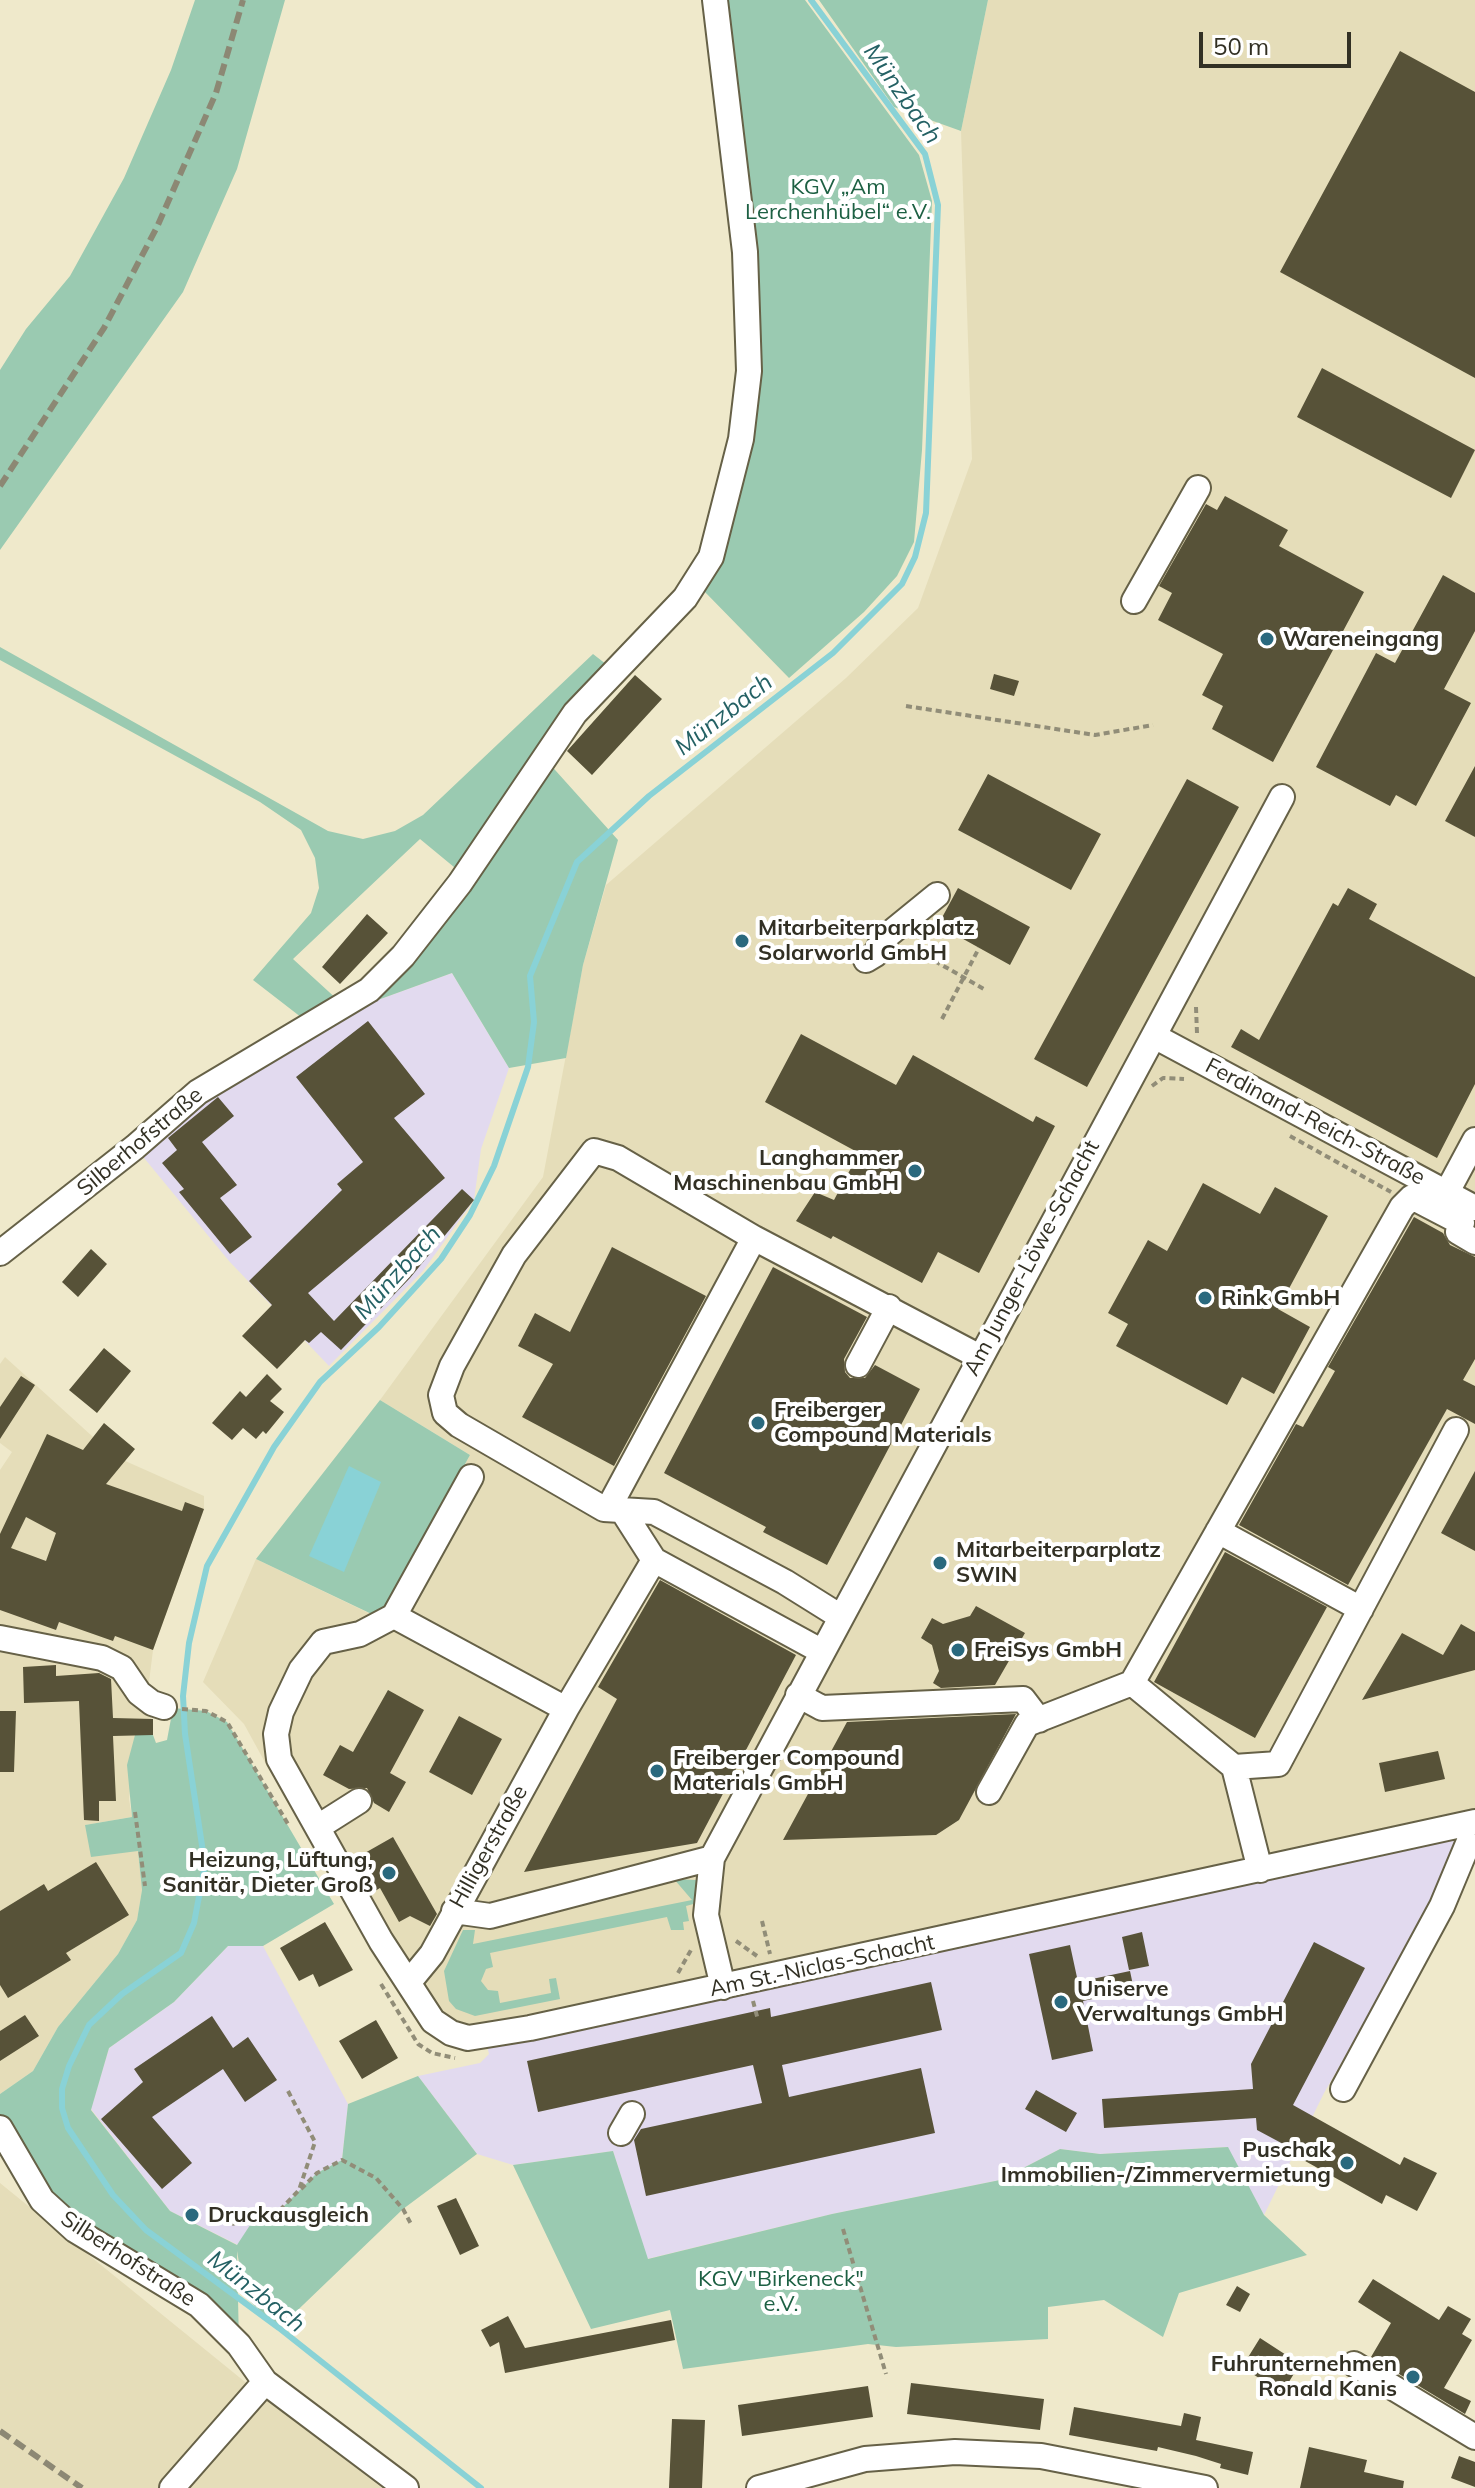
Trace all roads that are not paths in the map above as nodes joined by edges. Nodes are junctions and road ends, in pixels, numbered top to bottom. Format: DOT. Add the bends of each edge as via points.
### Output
graph roads {
  1 [pos="715,0"];
  2 [pos="1198,488"];
  3 [pos="1134,601"];
  4 [pos="1282,797"];
  5 [pos="937,895"];
  6 [pos="866,960"];
  7 [pos="1154,1036"];
  8 [pos="1475,1140"];
  9 [pos="1447,1192"];
  10 [pos="1475,1208"];
  11 [pos="754,1238"];
  12 [pos="1475,1242"];
  13 [pos="0,1253"];
  14 [pos="889,1307"];
  15 [pos="980,1357"];
  16 [pos="858,1365"];
  17 [pos="1456,1430"];
  18 [pos="471,1477"];
  19 [pos="615,1510"];
  20 [pos="1218,1531"];
  21 [pos="654,1560"];
  22 [pos="1361,1609"];
  23 [pos="394,1616"];
  24 [pos="841,1617"];
  25 [pos="0,1638"];
  26 [pos="821,1651"];
  27 [pos="1132,1683"];
  28 [pos="798,1695"];
  29 [pos="164,1707"];
  30 [pos="566,1709"];
  31 [pos="1039,1720"];
  32 [pos="1234,1767"];
  33 [pos="989,1792"];
  34 [pos="359,1801"];
  35 [pos="1475,1825"];
  36 [pos="318,1827"];
  37 [pos="712,1858"];
  38 [pos="1260,1870"];
  39 [pos="454,1911"];
  40 [pos="409,1982"];
  41 [pos="723,1987"];
  42 [pos="1343,2089"];
  43 [pos="0,2128"];
  44 [pos="1354,2364"];
  45 [pos="265,2382"];
  46 [pos="1475,2437"];
  47 [pos="172,2488"];
  48 [pos="406,2488"];
  49 [pos="759,2488"];
  50 [pos="1205,2488"];
  1 -- 13 [label="street, Silberhofstraße" via="745,252 749,371 741,439 711,557 685,598 575,713 460,883 369,990 198,1092"];
  2 -- 3 [label="street"];
  4 -- 7 [label="street, Am Junger-Löwe-Schacht"];
  5 -- 6 [label="street" via="883,939"];
  7 -- 9 [label="street, Ferdinand-Reich-Straße"];
  7 -- 15 [label="street, Am Junger-Löwe-Schacht"];
  8 -- 9 [label="street"];
  9 -- 10 [label="street, Ferdinand-Reich-Straße"];
  11 -- 14 [label="street"];
  11 -- 19 [label="street"];
  11 -- 19 [label="street" via="618,1158 594,1151 514,1255 452,1366 441,1395 445,1413 578,1496"];
  12 -- 20 [label="street" via="1458,1232 1462,1223 1412,1197 1402,1207 1242,1476"];
  14 -- 15 [label="street"];
  14 -- 16 [label="street"];
  15 -- 24 [label="street, Am Junger-Löwe-Schacht"];
  17 -- 22 [label="street"];
  18 -- 23 [label="street"];
  19 -- 21 [label="street"];
  19 -- 24 [label="street" via="654,1512"];
  20 -- 22 [label="street"];
  20 -- 27 [label="street"];
  21 -- 26 [label="street"];
  21 -- 30 [label="street, Hilligerstraße"];
  22 -- 32 [label="street" via="1278,1764"];
  23 -- 30 [label="street"];
  23 -- 36 [label="street, Am St.-Niclas-Schacht" via="360,1634 323,1642 301,1670 281,1712 276,1734 279,1759"];
  24 -- 26 [label="street, Am Junger-Löwe-Schacht"];
  25 -- 29 [label="street" via="102,1658 122,1668 139,1693"];
  26 -- 28 [label="street, Am Junger-Löwe-Schacht"];
  27 -- 31 [label="street"];
  27 -- 32 [label="street"];
  28 -- 31 [label="street" via="822,1708 1023,1699"];
  28 -- 37 [label="street, Am Junger-Löwe-Schacht"];
  30 -- 39 [label="street, Hilligerstraße"];
  31 -- 33 [label="street" via="1027,1724"];
  32 -- 38 [label="street"];
  34 -- 36 [label="street"];
  35 -- 38 [label="street, Am St.-Niclas-Schacht"];
  35 -- 42 [label="street, Am St.-Niclas-Schacht" via="1442,1906"];
  36 -- 40 [label="street, Am St.-Niclas-Schacht"];
  37 -- 39 [label="street" via="490,1916"];
  37 -- 41 [label="street, Am Junger-Löwe-Schacht" via="709,1925"];
  38 -- 41 [label="street, Am St.-Niclas-Schacht"];
  39 -- 40 [label="street, Hilligerstraße" via="432,1954"];
  40 -- 41 [label="street, Am St.-Niclas-Schacht" via="433,2021 468,2038"];
  43 -- 45 [label="street, Silberhofstraße" via="42,2200 75,2230 199,2305 239,2345"];
  44 -- 46 [label="street"];
  45 -- 47 [label="street"];
  45 -- 48 [label="street, Silberhofstraße"];
  49 -- 50 [label="street" via="865,2459 955,2452 1041,2456"];
}
